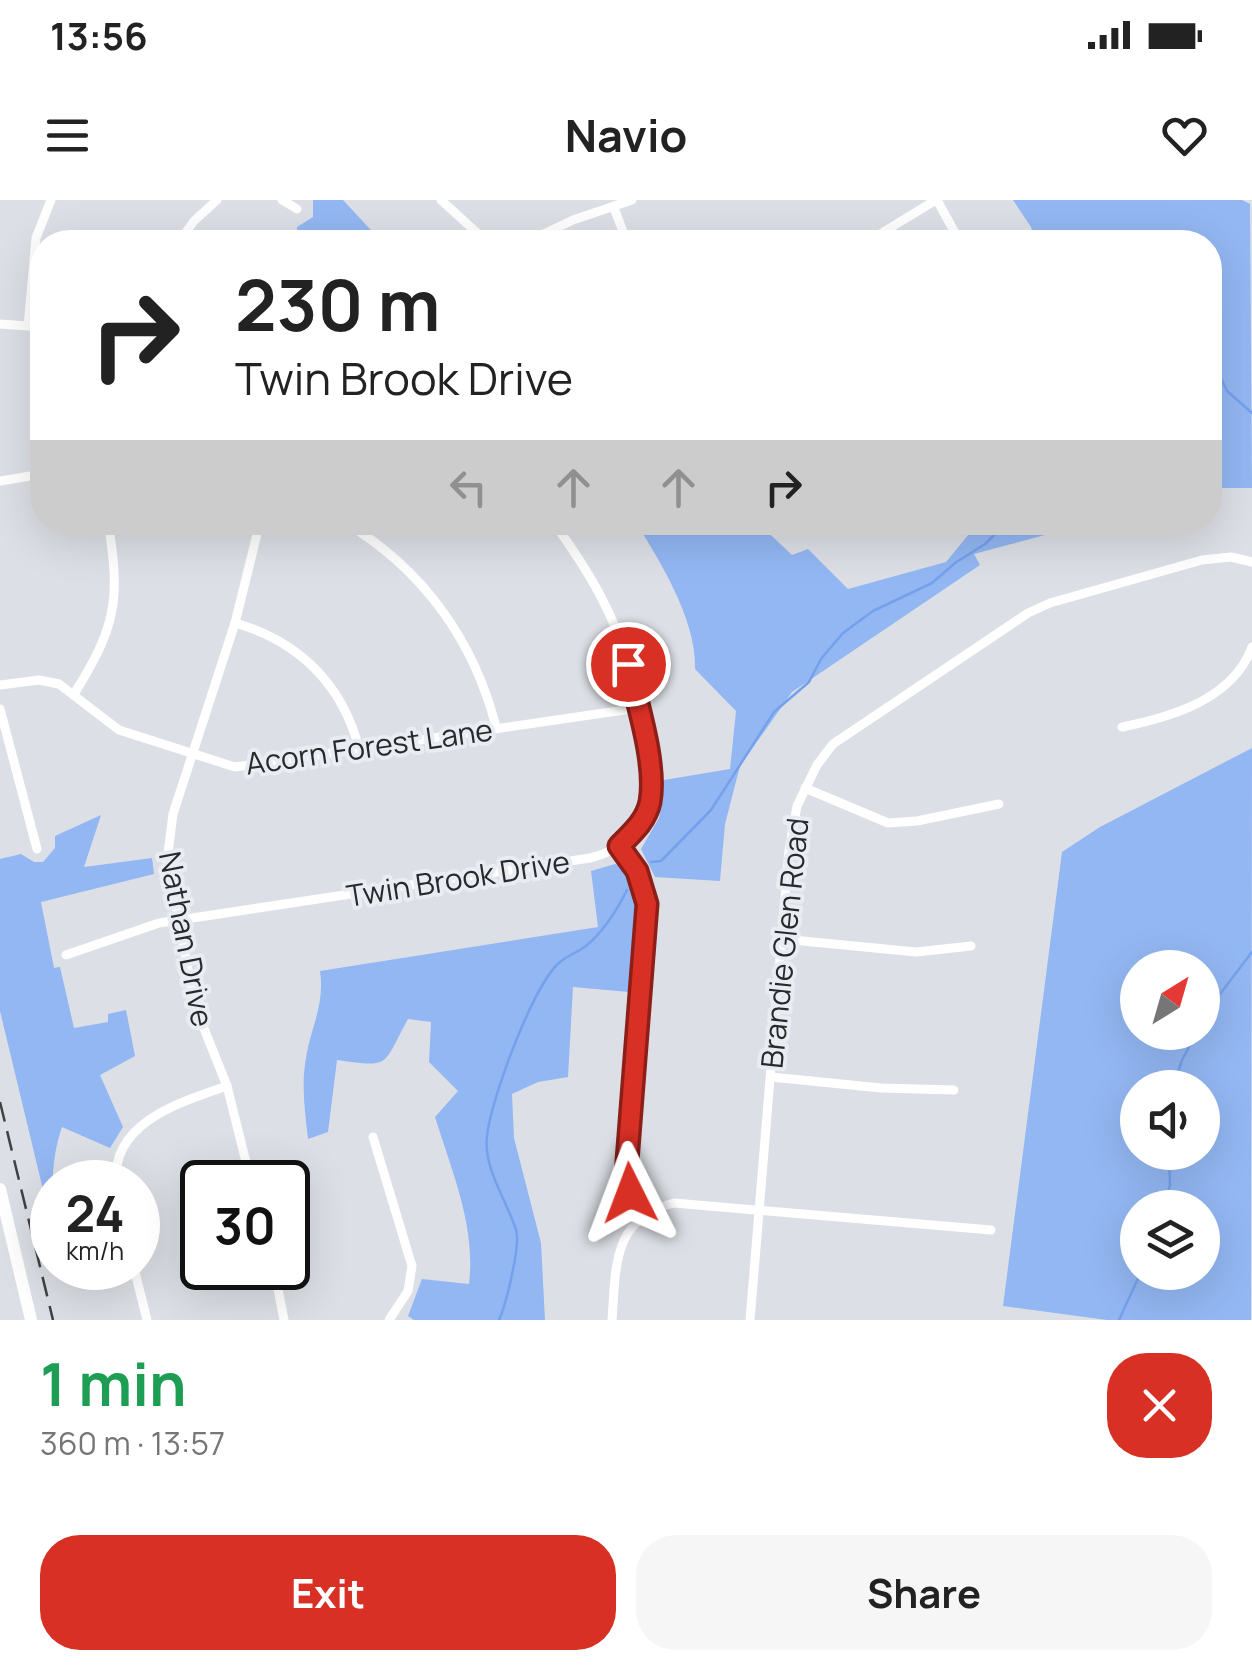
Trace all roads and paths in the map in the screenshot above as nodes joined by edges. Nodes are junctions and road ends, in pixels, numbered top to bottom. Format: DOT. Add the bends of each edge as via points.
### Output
graph roads {
  1 [pos="50,200"];
  2 [pos="217,200"];
  3 [pos="282,200"];
  4 [pos="442,200"];
  5 [pos="632,200"];
  6 [pos="937,200"];
  7 [pos="614,208"];
  8 [pos="298,209"];
  9 [pos="39,230"];
  10 [pos="188,230"];
  11 [pos="474,230"];
  12 [pos="552,230"];
  13 [pos="622,230"];
  14 [pos="887,230"];
  15 [pos="953,230"];
  16 [pos="30,304"];
  17 [pos="0,324"];
  18 [pos="28,326"];
  19 [pos="30,476"];
  20 [pos="0,481"];
  21 [pos="110,535"];
  22 [pos="257,535"];
  23 [pos="363,535"];
  24 [pos="563,535"];
  25 [pos="1252,562"];
  26 [pos="235,623"];
  27 [pos="1252,647"];
  28 [pos="0,685"];
  29 [pos="74,694"];
  30 [pos="638,708"];
  31 [pos="0,709"];
  32 [pos="496,727"];
  33 [pos="1122,727"];
  34 [pos="359,749"];
  35 [pos="192,754"];
  36 [pos="805,788"];
  37 [pos="999,804"];
  38 [pos="619,846"];
  39 [pos="38,849"];
  40 [pos="178,920"];
  41 [pos="782,938"];
  42 [pos="971,946"];
  43 [pos="66,955"];
  44 [pos="771,1077"];
  45 [pos="227,1086"];
  46 [pos="954,1090"];
  47 [pos="374,1138"];
  48 [pos="120,1160"];
  49 [pos="246,1160"];
  50 [pos="0,1188"];
  51 [pos="760,1210"];
  52 [pos="642,1215"];
  53 [pos="990,1230"];
  54 [pos="139,1290"];
  55 [pos="278,1290"];
  56 [pos="31,1320"];
  57 [pos="146,1320"];
  58 [pos="284,1320"];
  59 [pos="389,1320"];
  60 [pos="612,1320"];
  61 [pos="750,1320"];
  1 -- 9 [label="street"];
  2 -- 10 [label="street"];
  3 -- 8 [label="street"];
  4 -- 11 [label="street"];
  5 -- 7 [label="street"];
  6 -- 14 [label="street"];
  6 -- 15 [label="street"];
  7 -- 12 [label="street"];
  7 -- 13 [label="street"];
  16 -- 18 [label="street"];
  17 -- 18 [label="street"];
  19 -- 20 [label="street"];
  21 -- 29 [label="street" via="115,606 100,652"];
  22 -- 26 [label="street, Nathan Drive"];
  23 -- 32 [label="street" via="394,557 443,610 472,657"];
  24 -- 30 [label="street" via="612,619"];
  25 -- 36 [label="street, Brandie Glen Road" via="1202,560 1039,608 846,732 824,753"];
  26 -- 34 [label="street" via="304,657 348,712"];
  26 -- 35 [label="street, Nathan Drive"];
  27 -- 33 [label="street" via="1225,687 1165,716"];
  28 -- 29 [label="street, Acorn Forest Lane" via="39,680"];
  29 -- 35 [label="street, Acorn Forest Lane" via="119,730"];
  30 -- 32 [label="street, Acorn Forest Lane"];
  30 -- 38 [label="street" via="650,802 641,824"];
  31 -- 39 [label="street"];
  32 -- 34 [label="street, Acorn Forest Lane"];
  34 -- 35 [label="street, Acorn Forest Lane" via="235,767"];
  35 -- 40 [label="street, Nathan Drive" via="168,840"];
  36 -- 37 [label="street" via="888,823"];
  36 -- 41 [label="street, Brandie Glen Road" via="794,818"];
  38 -- 40 [label="street, Twin Brook Drive" via="590,858"];
  38 -- 52 [label="street" via="637,871 647,904 626,1174"];
  40 -- 43 [label="street, Twin Brook Drive"];
  40 -- 45 [label="street, Nathan Drive" via="195,1006"];
  41 -- 42 [label="street" via="916,952"];
  41 -- 44 [label="street, Brandie Glen Road"];
  44 -- 46 [label="street"];
  44 -- 51 [label="street, Brandie Glen Road"];
  45 -- 48 [label="street" via="146,1120"];
  45 -- 49 [label="street, Nathan Drive"];
  47 -- 59 [label="street" via="412,1266 408,1291"];
  50 -- 56 [label="main road"];
  51 -- 52 [label="street" via="674,1203"];
  51 -- 53 [label="street"];
  51 -- 61 [label="street, Brandie Glen Road"];
  52 -- 60 [label="street" via="622,1244"];
  54 -- 57 [label="street"];
  55 -- 58 [label="street"];
}
